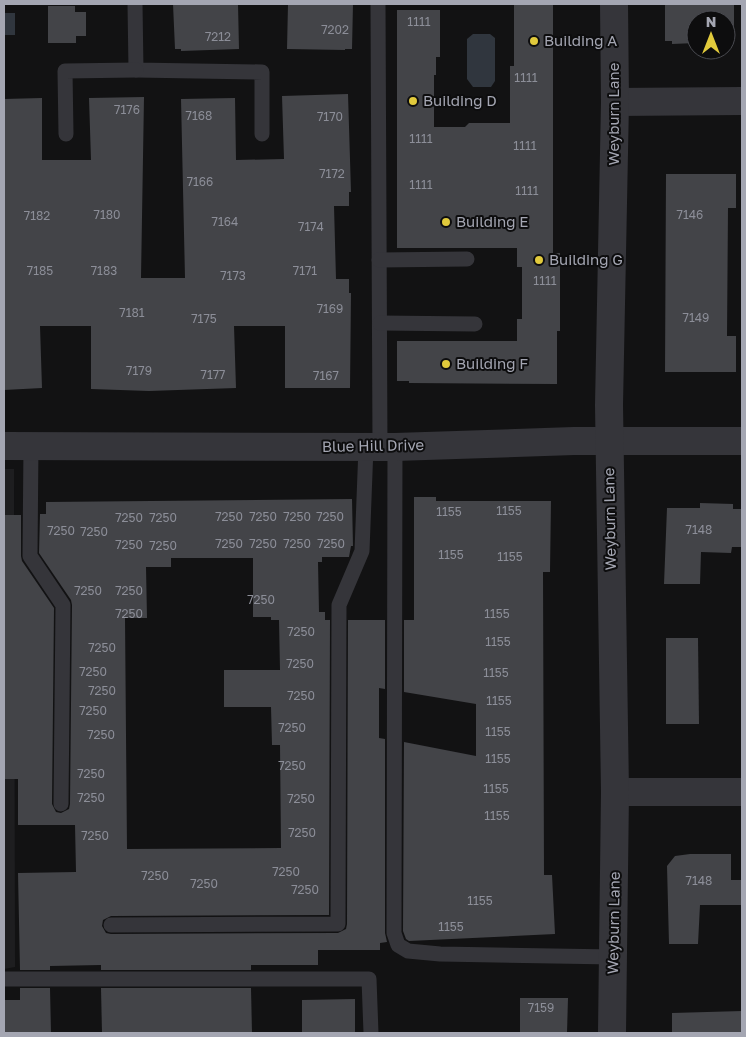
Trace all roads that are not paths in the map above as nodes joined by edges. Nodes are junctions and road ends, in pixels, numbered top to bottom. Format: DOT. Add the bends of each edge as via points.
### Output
graph roads {
  1 [pos="136,4"];
  2 [pos="378,4"];
  3 [pos="614,4"];
  4 [pos="136,70"];
  5 [pos="742,101"];
  6 [pos="615,102"];
  7 [pos="66,134"];
  8 [pos="262,134"];
  9 [pos="467,259"];
  10 [pos="379,260"];
  11 [pos="380,323"];
  12 [pos="475,324"];
  13 [pos="742,440"];
  14 [pos="609,441"];
  15 [pos="31,445"];
  16 [pos="4,446"];
  17 [pos="380,447"];
  18 [pos="615,792"];
  19 [pos="742,792"];
  20 [pos="61,804"];
  21 [pos="111,925"];
  22 [pos="614,957"];
  23 [pos="4,980"];
  24 [pos="371,1033"];
  25 [pos="612,1033"];
  1 -- 4 [label="lane"];
  2 -- 10 [label="lane"];
  3 -- 6 [label="street, Weyburn Lane"];
  4 -- 7 [label="lane" via="65,71"];
  4 -- 8 [label="lane" via="262,72"];
  5 -- 6 [label="street"];
  6 -- 14 [label="street, Weyburn Lane"];
  9 -- 10 [label="lane"];
  10 -- 11 [label="lane"];
  11 -- 12 [label="lane"];
  11 -- 17 [label="lane"];
  13 -- 14 [label="street, Blue Hill Drive"];
  14 -- 17 [label="street, Blue Hill Drive"];
  14 -- 18 [label="street, Weyburn Lane"];
  15 -- 16 [label="street, Blue Hill Drive"];
  15 -- 17 [label="street, Blue Hill Drive"];
  15 -- 20 [label="lane" via="30,556 63,605"];
  17 -- 21 [label="lane" via="362,551 339,605 338,924"];
  17 -- 22 [label="lane" via="394,932 398,945 408,951 440,954"];
  18 -- 19 [label="street"];
  18 -- 22 [label="street, Weyburn Lane"];
  22 -- 25 [label="street, Weyburn Lane"];
  23 -- 24 [label="lane" via="369,979"];
}
